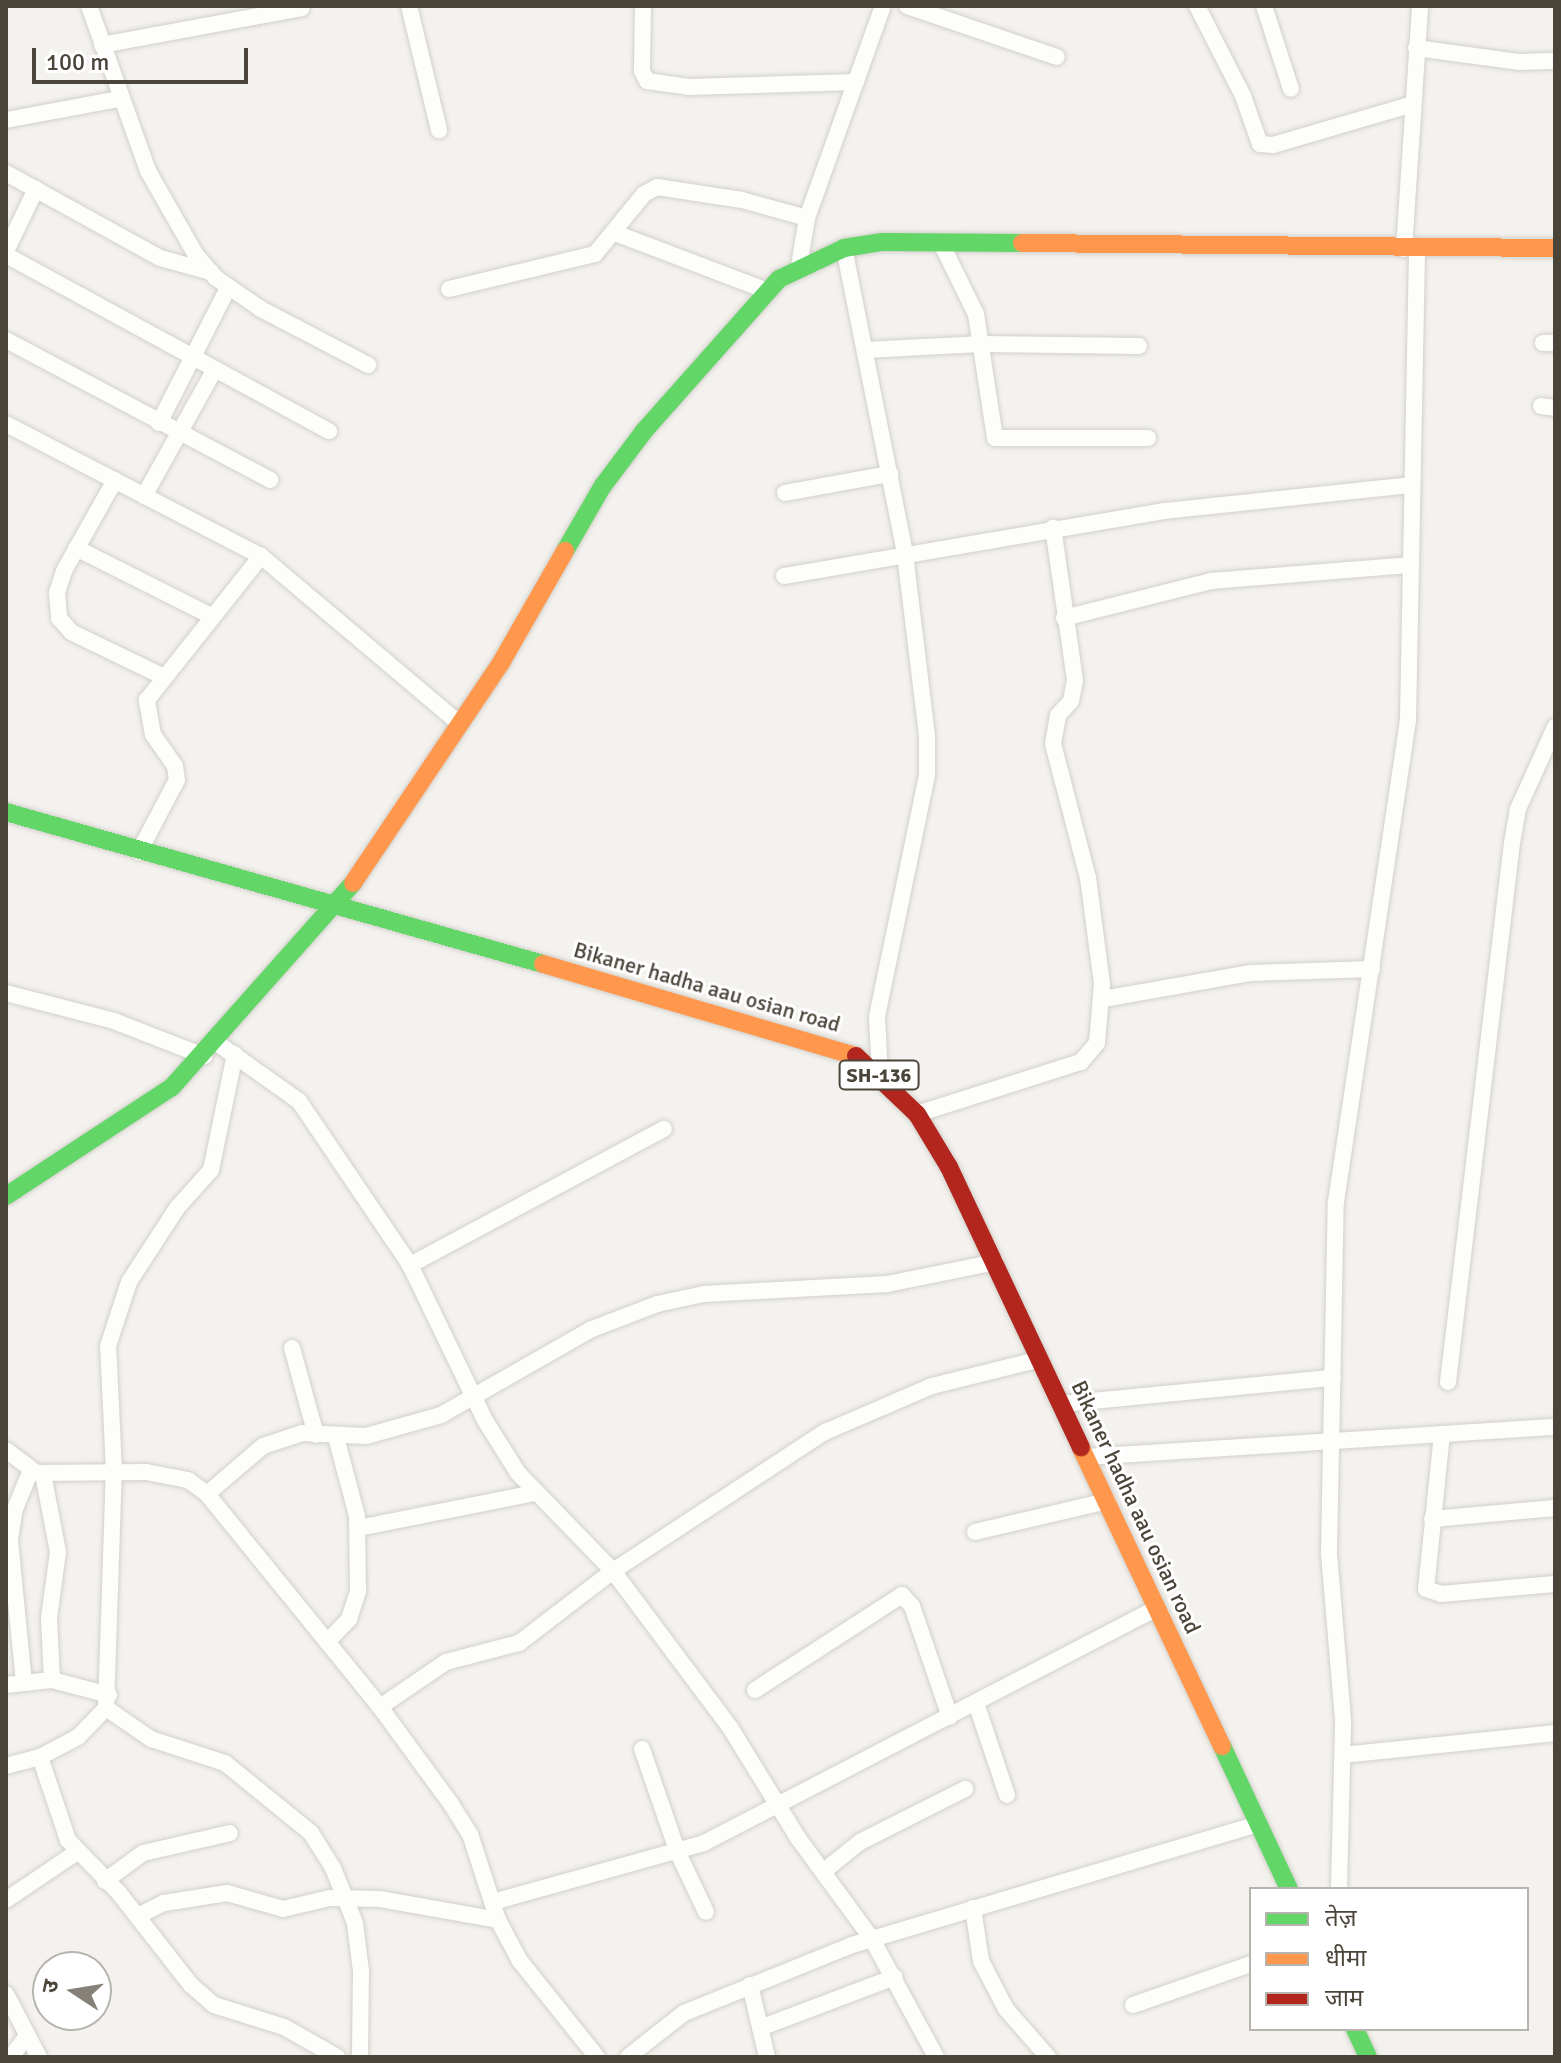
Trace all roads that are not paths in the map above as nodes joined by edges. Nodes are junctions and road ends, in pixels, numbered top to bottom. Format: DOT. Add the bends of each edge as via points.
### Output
graph roads {
  1 [pos="89,6"];
  2 [pos="409,6"];
  3 [pos="643,6"];
  4 [pos="907,6"];
  5 [pos="1197,6"];
  6 [pos="1264,6"];
  7 [pos="1420,6"];
  8 [pos="876,7"];
  9 [pos="302,8"];
  10 [pos="102,45"];
  11 [pos="1416,48"];
  12 [pos="1057,57"];
  13 [pos="1555,61"];
  14 [pos="856,82"];
  15 [pos="1291,89"];
  16 [pos="118,99"];
  17 [pos="1410,105"];
  18 [pos="6,120"];
  19 [pos="439,130"];
  20 [pos="6,173"];
  21 [pos="36,189"];
  22 [pos="807,218"];
  23 [pos="615,233"];
  24 [pos="941,243"];
  25 [pos="844,248"];
  26 [pos="1555,248"];
  27 [pos="1410,249"];
  28 [pos="6,253"];
  29 [pos="799,266"];
  30 [pos="211,272"];
  31 [pos="228,288"];
  32 [pos="449,289"];
  33 [pos="768,291"];
  34 [pos="6,340"];
  35 [pos="982,344"];
  36 [pos="1139,346"];
  37 [pos="865,350"];
  38 [pos="192,356"];
  39 [pos="368,365"];
  40 [pos="215,369"];
  41 [pos="159,423"];
  42 [pos="6,424"];
  43 [pos="329,431"];
  44 [pos="180,435"];
  45 [pos="1148,438"];
  46 [pos="890,474"];
  47 [pos="115,480"];
  48 [pos="270,480"];
  49 [pos="1412,485"];
  50 [pos="785,493"];
  51 [pos="144,496"];
  52 [pos="1053,528"];
  53 [pos="76,548"];
  54 [pos="905,554"];
  55 [pos="261,556"];
  56 [pos="1411,565"];
  57 [pos="784,576"];
  58 [pos="211,616"];
  59 [pos="1064,618"];
  60 [pos="162,676"];
  61 [pos="460,724"];
  62 [pos="1555,727"];
  63 [pos="6,812"];
  64 [pos="139,852"];
  65 [pos="337,907"];
  66 [pos="1372,969"];
  67 [pos="6,993"];
  68 [pos="1103,999"];
  69 [pos="211,1050"];
  70 [pos="235,1054"];
  71 [pos="880,1076"];
  72 [pos="917,1114"];
  73 [pos="664,1129"];
  74 [pos="6,1196"];
  75 [pos="996,1262"];
  76 [pos="410,1265"];
  77 [pos="292,1348"];
  78 [pos="1040,1359"];
  79 [pos="1333,1378"];
  80 [pos="1448,1382"];
  81 [pos="475,1394"];
  82 [pos="1061,1404"];
  83 [pos="1555,1427"];
  84 [pos="1442,1434"];
  85 [pos="316,1435"];
  86 [pos="336,1437"];
  87 [pos="1331,1438"];
  88 [pos="6,1450"];
  89 [pos="1086,1457"];
  90 [pos="114,1471"];
  91 [pos="37,1472"];
  92 [pos="534,1493"];
  93 [pos="207,1494"];
  94 [pos="1107,1501"];
  95 [pos="1555,1508"];
  96 [pos="1432,1519"];
  97 [pos="9,1528"];
  98 [pos="358,1528"];
  99 [pos="975,1532"];
  100 [pos="613,1571"];
  101 [pos="1555,1584"];
  102 [pos="1157,1608"];
  103 [pos="327,1642"];
  104 [pos="52,1680"];
  105 [pos="24,1683"];
  106 [pos="6,1685"];
  107 [pos="755,1690"];
  108 [pos="108,1702"];
  109 [pos="976,1703"];
  110 [pos="380,1707"];
  111 [pos="950,1717"];
  112 [pos="1555,1733"];
  113 [pos="642,1749"];
  114 [pos="1343,1755"];
  115 [pos="40,1757"];
  116 [pos="6,1766"];
  117 [pos="965,1789"];
  118 [pos="1007,1795"];
  119 [pos="776,1804"];
  120 [pos="1259,1824"];
  121 [pos="230,1833"];
  122 [pos="77,1852"];
  123 [pos="678,1853"];
  124 [pos="824,1871"];
  125 [pos="105,1881"];
  126 [pos="1288,1887"];
  127 [pos="1339,1887"];
  128 [pos="344,1897"];
  129 [pos="6,1900"];
  130 [pos="493,1902"];
  131 [pos="973,1908"];
  132 [pos="706,1912"];
  133 [pos="138,1916"];
  134 [pos="498,1920"];
  135 [pos="872,1939"];
  136 [pos="1249,1965"];
  137 [pos="895,1977"];
  138 [pos="750,1985"];
  139 [pos="6,1994"];
  140 [pos="1133,2005"];
  141 [pos="760,2028"];
  142 [pos="1356,2031"];
  143 [pos="26,2037"];
  144 [pos="11,2057"];
  145 [pos="39,2057"];
  146 [pos="337,2057"];
  147 [pos="360,2057"];
  148 [pos="597,2057"];
  149 [pos="628,2057"];
  150 [pos="767,2057"];
  151 [pos="936,2057"];
  152 [pos="1048,2057"];
  153 [pos="1368,2057"];
  1 -- 10 [label="street"];
  2 -- 19 [label="street"];
  3 -- 14 [label="street" via="642,71 647,81 689,87"];
  4 -- 12 [label="street"];
  5 -- 17 [label="street" via="1243,96 1260,144 1273,145"];
  6 -- 15 [label="street"];
  7 -- 11 [label="street"];
  8 -- 14 [label="street"];
  9 -- 10 [label="street"];
  10 -- 16 [label="street"];
  11 -- 13 [label="street" via="1520,62"];
  11 -- 17 [label="street"];
  14 -- 22 [label="street"];
  16 -- 18 [label="street"];
  16 -- 30 [label="street" via="154,182"];
  17 -- 27 [label="street"];
  20 -- 21 [label="street"];
  21 -- 28 [label="street"];
  21 -- 30 [label="street" via="160,258"];
  22 -- 23 [label="street" via="742,200 657,187 644,194"];
  22 -- 29 [label="street"];
  23 -- 32 [label="street" via="595,254 580,260"];
  23 -- 33 [label="street"];
  24 -- 25 [label="street"];
  24 -- 27 [label="street"];
  24 -- 35 [label="street" via="973,305"];
  25 -- 29 [label="street"];
  25 -- 37 [label="street"];
  26 -- 27 [label="street"];
  27 -- 49 [label="street"];
  28 -- 38 [label="street"];
  29 -- 33 [label="street"];
  30 -- 31 [label="street"];
  31 -- 38 [label="street"];
  31 -- 39 [label="street"];
  33 -- 61 [label="street" via="644,431 602,487"];
  34 -- 41 [label="street"];
  35 -- 36 [label="street"];
  35 -- 37 [label="street"];
  35 -- 45 [label="street" via="995,438"];
  37 -- 46 [label="street"];
  38 -- 40 [label="street"];
  38 -- 41 [label="street"];
  40 -- 43 [label="street"];
  40 -- 44 [label="street"];
  41 -- 44 [label="street"];
  42 -- 47 [label="street"];
  44 -- 48 [label="street"];
  44 -- 51 [label="street"];
  46 -- 50 [label="street"];
  46 -- 54 [label="street"];
  47 -- 51 [label="street"];
  47 -- 53 [label="street"];
  49 -- 52 [label="street" via="1183,508"];
  49 -- 56 [label="street"];
  51 -- 55 [label="street"];
  52 -- 54 [label="street"];
  52 -- 59 [label="street"];
  53 -- 58 [label="street"];
  53 -- 60 [label="street" via="57,593 64,628"];
  54 -- 57 [label="street"];
  54 -- 71 [label="street" via="922,675 927,775 877,1017"];
  55 -- 58 [label="street"];
  55 -- 61 [label="street"];
  56 -- 59 [label="street" via="1211,581"];
  56 -- 66 [label="street" via="1408,720"];
  58 -- 60 [label="street"];
  59 -- 68 [label="street" via="1075,692 1058,715 1053,744 1088,878"];
  60 -- 64 [label="street" via="146,713 177,780"];
  61 -- 65 [label="street"];
  62 -- 80 [label="street" via="1518,809 1512,843"];
  63 -- 64 [label="street, Bikaner hadha aau osian road / SH-136"];
  64 -- 65 [label="street, Bikaner hadha aau osian road / SH-136"];
  65 -- 69 [label="street"];
  65 -- 71 [label="street, Bikaner hadha aau osian road / SH-136" via="817,1042 856,1056"];
  66 -- 68 [label="street" via="1250,973"];
  66 -- 79 [label="street" via="1336,1202"];
  67 -- 69 [label="street"];
  68 -- 72 [label="street" via="1096,1014 1097,1043 1081,1062"];
  69 -- 70 [label="street"];
  69 -- 74 [label="street" via="172,1087"];
  70 -- 76 [label="street" via="299,1101"];
  70 -- 90 [label="street" via="211,1170 156,1240 116,1314 106,1367"];
  71 -- 72 [label="street, Bikaner hadha aau osian road / SH-136"];
  72 -- 75 [label="street, Bikaner hadha aau osian road / SH-136"];
  73 -- 76 [label="street"];
  75 -- 78 [label="street, Bikaner hadha aau osian road / SH-136"];
  75 -- 81 [label="street" via="887,1284 704,1294 657,1304 592,1329"];
  76 -- 81 [label="street"];
  77 -- 85 [label="street"];
  78 -- 82 [label="street, Bikaner hadha aau osian road / SH-136"];
  78 -- 100 [label="street" via="932,1386 825,1432"];
  79 -- 82 [label="street"];
  79 -- 87 [label="street"];
  81 -- 86 [label="street" via="441,1415 407,1427"];
  81 -- 92 [label="street" via="486,1422"];
  82 -- 89 [label="street, Bikaner hadha aau osian road / SH-136"];
  83 -- 84 [label="street"];
  84 -- 87 [label="street"];
  84 -- 96 [label="street"];
  85 -- 86 [label="street"];
  85 -- 93 [label="street" via="285,1437 249,1452"];
  86 -- 98 [label="street"];
  87 -- 89 [label="street"];
  87 -- 114 [label="street" via="1329,1552"];
  88 -- 91 [label="street"];
  89 -- 94 [label="street, Bikaner hadha aau osian road / SH-136"];
  90 -- 91 [label="street"];
  90 -- 93 [label="street" via="188,1480"];
  90 -- 108 [label="street"];
  91 -- 97 [label="street"];
  91 -- 104 [label="street" via="58,1552 49,1618"];
  92 -- 98 [label="street"];
  92 -- 100 [label="street"];
  93 -- 103 [label="street"];
  94 -- 99 [label="street"];
  94 -- 102 [label="street, Bikaner hadha aau osian road / SH-136"];
  95 -- 96 [label="street"];
  96 -- 101 [label="street" via="1424,1579 1431,1593"];
  97 -- 105 [label="street"];
  98 -- 103 [label="street" via="355,1609"];
  100 -- 110 [label="street" via="519,1643 446,1662"];
  100 -- 119 [label="street" via="731,1729"];
  102 -- 109 [label="street"];
  102 -- 120 [label="street, Bikaner hadha aau osian road / SH-136"];
  103 -- 110 [label="street"];
  104 -- 105 [label="street"];
  104 -- 108 [label="street"];
  105 -- 106 [label="street"];
  107 -- 111 [label="street" via="902,1595 912,1606"];
  108 -- 115 [label="street" via="93,1728"];
  108 -- 128 [label="street" via="151,1739 204,1752 252,1783 311,1833"];
  109 -- 111 [label="street"];
  109 -- 118 [label="street"];
  110 -- 130 [label="street" via="470,1834"];
  111 -- 119 [label="street"];
  112 -- 114 [label="street"];
  113 -- 123 [label="street"];
  114 -- 127 [label="street"];
  115 -- 116 [label="street"];
  115 -- 122 [label="street" via="59,1824"];
  117 -- 124 [label="street" via="860,1842"];
  119 -- 123 [label="street"];
  119 -- 124 [label="street"];
  120 -- 126 [label="street, Bikaner hadha aau osian road / SH-136"];
  120 -- 131 [label="street"];
  121 -- 125 [label="street" via="143,1853"];
  122 -- 125 [label="street"];
  122 -- 129 [label="street"];
  123 -- 130 [label="street"];
  123 -- 132 [label="street"];
  124 -- 135 [label="street"];
  125 -- 133 [label="street"];
  128 -- 133 [label="street" via="283,1909 227,1893 164,1903"];
  128 -- 134 [label="street"];
  128 -- 147 [label="street" via="360,1945"];
  130 -- 134 [label="street"];
  131 -- 135 [label="street"];
  131 -- 152 [label="street" via="981,1961 993,1985 1006,2009"];
  133 -- 146 [label="street" via="175,1967 214,2005 284,2027"];
  134 -- 148 [label="street" via="520,1961"];
  135 -- 137 [label="street"];
  135 -- 138 [label="street"];
  136 -- 140 [label="street"];
  137 -- 141 [label="street"];
  137 -- 151 [label="street"];
  138 -- 141 [label="street"];
  138 -- 149 [label="street" via="684,2013"];
  139 -- 143 [label="street"];
  141 -- 150 [label="street"];
  142 -- 153 [label="street"];
  143 -- 144 [label="street"];
  143 -- 145 [label="street"];
}
